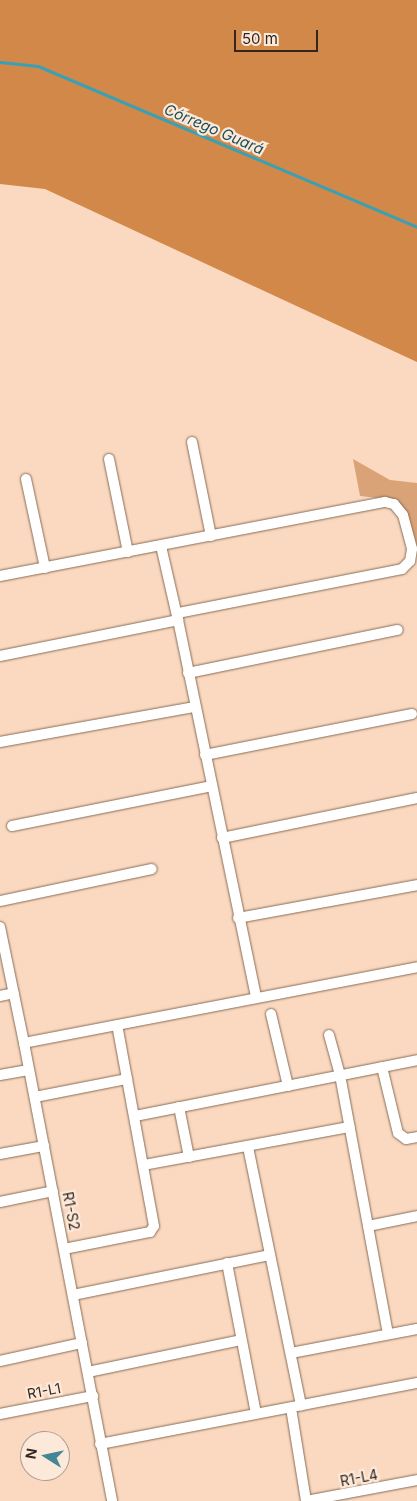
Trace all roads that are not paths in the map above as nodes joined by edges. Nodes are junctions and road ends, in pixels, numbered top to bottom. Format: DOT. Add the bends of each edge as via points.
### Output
graph roads {
  1 [pos="192,442"];
  2 [pos="109,459"];
  3 [pos="26,479"];
  4 [pos="211,536"];
  5 [pos="161,546"];
  6 [pos="128,552"];
  7 [pos="45,568"];
  8 [pos="0,576"];
  9 [pos="178,617"];
  10 [pos="398,630"];
  11 [pos="0,656"];
  12 [pos="188,673"];
  13 [pos="195,707"];
  14 [pos="412,714"];
  15 [pos="0,742"];
  16 [pos="205,755"];
  17 [pos="212,786"];
  18 [pos="417,798"];
  19 [pos="12,826"];
  20 [pos="222,838"];
  21 [pos="152,869"];
  22 [pos="417,885"];
  23 [pos="0,901"];
  24 [pos="238,918"];
  25 [pos="0,928"];
  26 [pos="417,967"];
  27 [pos="14,993"];
  28 [pos="0,996"];
  29 [pos="256,998"];
  30 [pos="271,1014"];
  31 [pos="117,1025"];
  32 [pos="329,1035"];
  33 [pos="24,1043"];
  34 [pos="417,1060"];
  35 [pos="382,1067"];
  36 [pos="28,1070"];
  37 [pos="0,1075"];
  38 [pos="340,1075"];
  39 [pos="127,1079"];
  40 [pos="288,1086"];
  41 [pos="35,1097"];
  42 [pos="179,1107"];
  43 [pos="135,1116"];
  44 [pos="350,1127"];
  45 [pos="417,1137"];
  46 [pos="44,1146"];
  47 [pos="248,1147"];
  48 [pos="0,1154"];
  49 [pos="189,1157"];
  50 [pos="144,1164"];
  51 [pos="53,1191"];
  52 [pos="0,1202"];
  53 [pos="417,1216"];
  54 [pos="368,1226"];
  55 [pos="64,1248"];
  56 [pos="269,1255"];
  57 [pos="226,1263"];
  58 [pos="73,1295"];
  59 [pos="417,1329"];
  60 [pos="388,1334"];
  61 [pos="241,1340"];
  62 [pos="82,1343"];
  63 [pos="291,1353"];
  64 [pos="0,1361"];
  65 [pos="88,1372"];
  66 [pos="417,1383"];
  67 [pos="92,1396"];
  68 [pos="296,1407"];
  69 [pos="256,1413"];
  70 [pos="0,1414"];
  71 [pos="100,1444"];
  72 [pos="417,1480"];
  73 [pos="356,1497"];
  74 [pos="112,1501"];
  75 [pos="306,1501"];
  1 -- 4 [label="street"];
  2 -- 6 [label="street"];
  3 -- 7 [label="street"];
  4 -- 5 [label="street"];
  4 -- 9 [label="street" via="385,502 394,504 403,515 412,554 406,567 398,570"];
  5 -- 6 [label="street"];
  5 -- 9 [label="street"];
  6 -- 7 [label="street"];
  7 -- 8 [label="street"];
  9 -- 11 [label="street"];
  9 -- 12 [label="street"];
  10 -- 12 [label="street"];
  12 -- 13 [label="street"];
  13 -- 15 [label="street"];
  13 -- 16 [label="street"];
  14 -- 16 [label="street"];
  16 -- 17 [label="street"];
  17 -- 19 [label="street"];
  17 -- 20 [label="street"];
  18 -- 20 [label="street"];
  20 -- 24 [label="street"];
  21 -- 23 [label="street"];
  22 -- 24 [label="street"];
  24 -- 29 [label="street"];
  25 -- 27 [label="street, R1-S2"];
  26 -- 29 [label="street"];
  27 -- 28 [label="street"];
  27 -- 33 [label="street, R1-S2"];
  29 -- 31 [label="street"];
  30 -- 40 [label="street"];
  31 -- 33 [label="street"];
  31 -- 39 [label="street"];
  32 -- 38 [label="street"];
  33 -- 36 [label="street, R1-S2"];
  34 -- 35 [label="street"];
  35 -- 38 [label="street"];
  35 -- 45 [label="street" via="398,1132 406,1139"];
  36 -- 37 [label="street"];
  36 -- 41 [label="street, R1-S2"];
  38 -- 40 [label="street"];
  38 -- 44 [label="street"];
  39 -- 41 [label="street"];
  39 -- 43 [label="street"];
  40 -- 42 [label="street"];
  41 -- 46 [label="street, R1-S2"];
  42 -- 43 [label="street"];
  42 -- 49 [label="street"];
  43 -- 50 [label="street"];
  44 -- 47 [label="street"];
  44 -- 54 [label="street"];
  46 -- 48 [label="street"];
  46 -- 51 [label="street, R1-S2"];
  47 -- 49 [label="street"];
  47 -- 56 [label="street"];
  49 -- 50 [label="street"];
  50 -- 55 [label="street" via="152,1230"];
  51 -- 52 [label="street"];
  51 -- 55 [label="street, R1-S2"];
  53 -- 54 [label="street"];
  54 -- 60 [label="street"];
  55 -- 58 [label="street, R1-S2"];
  56 -- 57 [label="street"];
  56 -- 63 [label="street"];
  57 -- 58 [label="street"];
  57 -- 61 [label="street"];
  58 -- 62 [label="street, R1-S2"];
  59 -- 60 [label="street"];
  60 -- 63 [label="street"];
  61 -- 65 [label="street"];
  61 -- 69 [label="street"];
  62 -- 64 [label="street"];
  62 -- 65 [label="street, R1-S2"];
  63 -- 68 [label="street"];
  65 -- 67 [label="street, R1-S2"];
  66 -- 68 [label="street"];
  67 -- 70 [label="street, R1-L1"];
  67 -- 71 [label="street, R1-S2"];
  68 -- 69 [label="street"];
  68 -- 75 [label="street"];
  69 -- 71 [label="street"];
  71 -- 74 [label="street, R1-S2"];
  72 -- 73 [label="street, R1-L4"];
  73 -- 75 [label="street, R1-L4"];
}
